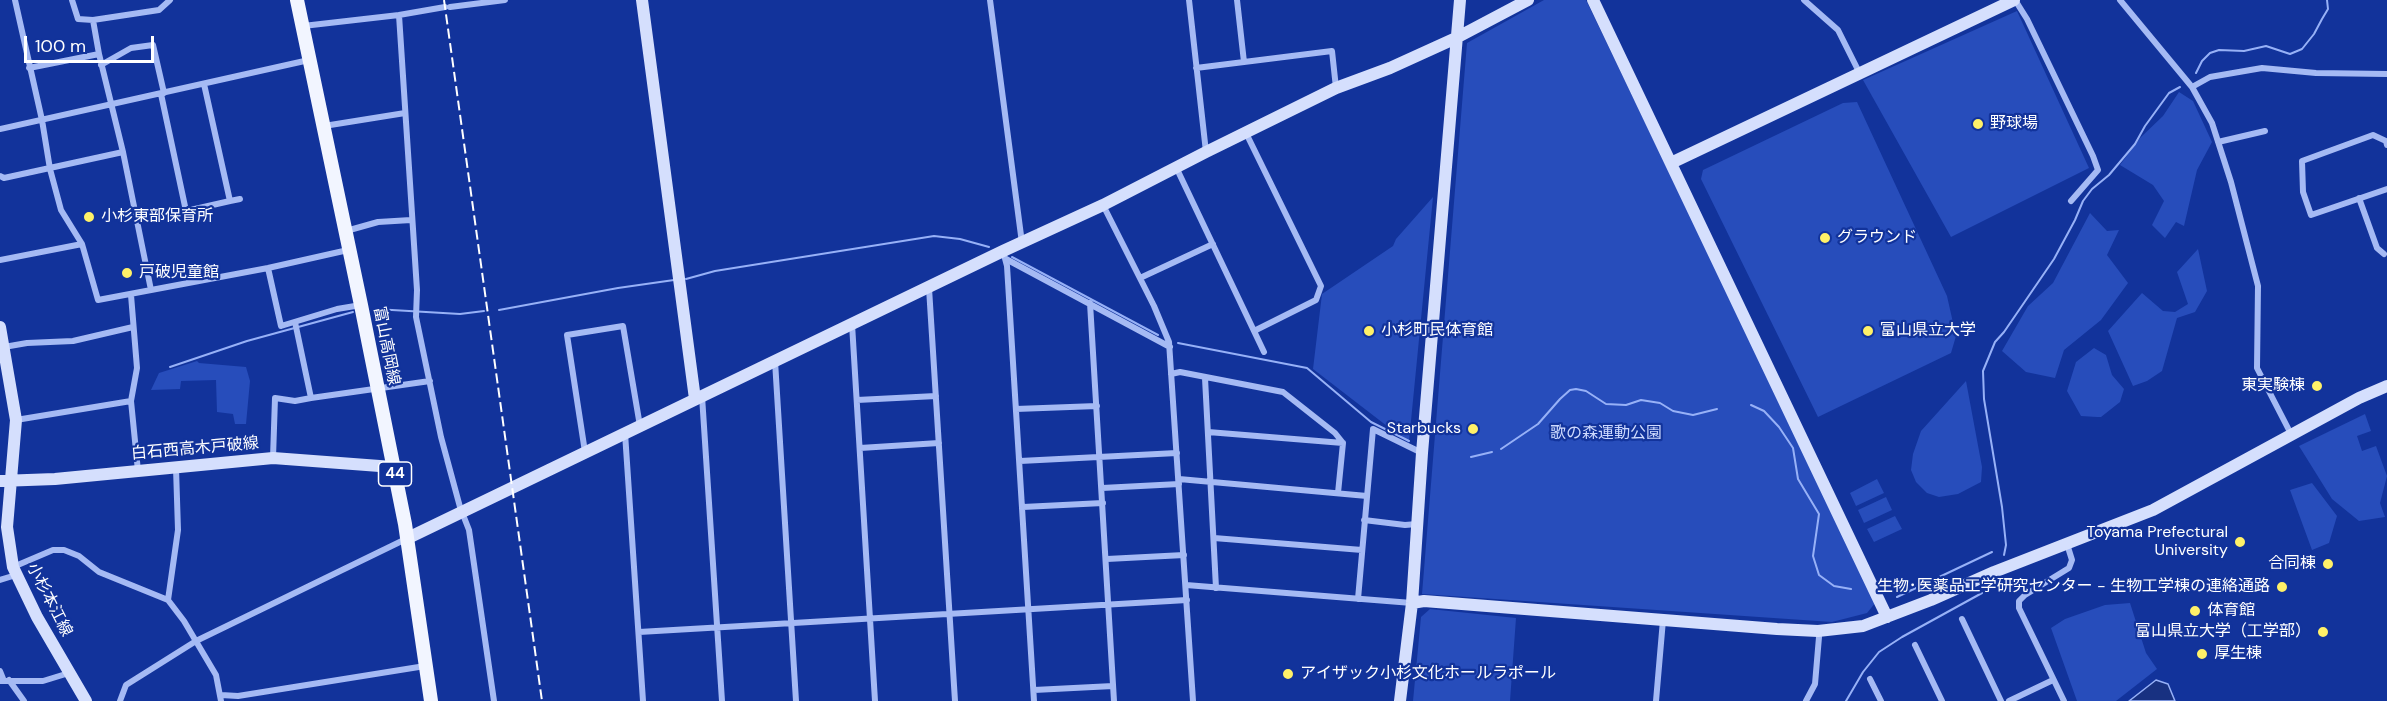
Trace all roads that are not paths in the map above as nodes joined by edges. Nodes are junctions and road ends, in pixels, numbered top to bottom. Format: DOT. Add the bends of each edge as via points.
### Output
graph roads {
  1 [pos="15,0"];
  2 [pos="72,0"];
  3 [pos="170,0"];
  4 [pos="297,0"];
  5 [pos="505,0"];
  6 [pos="642,0"];
  7 [pos="990,0"];
  8 [pos="1189,0"];
  9 [pos="1236,0"];
  10 [pos="1460,0"];
  11 [pos="1528,0"];
  12 [pos="1593,0"];
  13 [pos="1804,0"];
  14 [pos="2015,0"];
  15 [pos="2120,0"];
  16 [pos="399,15"];
  17 [pos="93,20"];
  18 [pos="303,26"];
  19 [pos="1456,38"];
  20 [pos="99,54"];
  21 [pos="310,60"];
  22 [pos="1244,62"];
  23 [pos="101,65"];
  24 [pos="29,68"];
  25 [pos="1196,68"];
  26 [pos="1859,72"];
  27 [pos="2387,74"];
  28 [pos="204,84"];
  29 [pos="2192,87"];
  30 [pos="1336,88"];
  31 [pos="162,93"];
  32 [pos="111,104"];
  33 [pos="405,113"];
  34 [pos="42,120"];
  35 [pos="324,126"];
  36 [pos="0,129"];
  37 [pos="2265,131"];
  38 [pos="1245,132"];
  39 [pos="2218,142"];
  40 [pos="2387,144"];
  41 [pos="123,152"];
  42 [pos="1206,152"];
  43 [pos="1671,163"];
  44 [pos="1176,167"];
  45 [pos="50,169"];
  46 [pos="0,176"];
  47 [pos="2387,189"];
  48 [pos="2360,198"];
  49 [pos="240,199"];
  50 [pos="230,201"];
  51 [pos="2071,201"];
  52 [pos="1103,205"];
  53 [pos="186,211"];
  54 [pos="168,215"];
  55 [pos="411,220"];
  56 [pos="346,231"];
  57 [pos="82,244"];
  58 [pos="1022,244"];
  59 [pos="1213,244"];
  60 [pos="349,249"];
  61 [pos="2384,254"];
  62 [pos="1004,255"];
  63 [pos="0,260"];
  64 [pos="268,268"];
  65 [pos="1140,278"];
  66 [pos="929,288"];
  67 [pos="151,290"];
  68 [pos="131,295"];
  69 [pos="1090,303"];
  70 [pos="362,305"];
  71 [pos="295,322"];
  72 [pos="852,324"];
  73 [pos="0,327"];
  74 [pos="133,327"];
  75 [pos="1254,331"];
  76 [pos="4,347"];
  77 [pos="1170,347"];
  78 [pos="1264,352"];
  79 [pos="776,361"];
  80 [pos="1171,374"];
  81 [pos="1205,378"];
  82 [pos="430,381"];
  83 [pos="2387,386"];
  84 [pos="5,387"];
  85 [pos="378,389"];
  86 [pos="936,396"];
  87 [pos="698,397"];
  88 [pos="311,398"];
  89 [pos="857,400"];
  90 [pos="131,401"];
  91 [pos="1096,406"];
  92 [pos="1016,409"];
  93 [pos="15,420"];
  94 [pos="640,426"];
  95 [pos="1208,432"];
  96 [pos="625,433"];
  97 [pos="2291,434"];
  98 [pos="939,443"];
  99 [pos="1343,443"];
  100 [pos="860,448"];
  101 [pos="585,452"];
  102 [pos="1177,453"];
  103 [pos="1422,453"];
  104 [pos="273,458"];
  105 [pos="1100,458"];
  106 [pos="1020,461"];
  107 [pos="393,467"];
  108 [pos="176,468"];
  109 [pos="138,471"];
  110 [pos="5,481"];
  111 [pos="1179,482"];
  112 [pos="1211,482"];
  113 [pos="1102,488"];
  114 [pos="1338,493"];
  115 [pos="1366,496"];
  116 [pos="1103,503"];
  117 [pos="1023,507"];
  118 [pos="462,510"];
  119 [pos="1364,520"];
  120 [pos="1418,524"];
  121 [pos="408,538"];
  122 [pos="1214,538"];
  123 [pos="2067,544"];
  124 [pos="1362,550"];
  125 [pos="1184,555"];
  126 [pos="1107,559"];
  127 [pos="15,571"];
  128 [pos="0,580"];
  129 [pos="1186,585"];
  130 [pos="1216,588"];
  131 [pos="1358,599"];
  132 [pos="168,600"];
  133 [pos="1187,600"];
  134 [pos="1412,603"];
  135 [pos="1109,605"];
  136 [pos="1029,610"];
  137 [pos="950,615"];
  138 [pos="1887,617"];
  139 [pos="871,619"];
  140 [pos="1962,619"];
  141 [pos="1663,620"];
  142 [pos="791,624"];
  143 [pos="718,628"];
  144 [pos="1818,631"];
  145 [pos="639,632"];
  146 [pos="196,641"];
  147 [pos="1915,645"];
  148 [pos="425,666"];
  149 [pos="0,670"];
  150 [pos="70,673"];
  151 [pos="1870,679"];
  152 [pos="2053,680"];
  153 [pos="4,681"];
  154 [pos="1113,686"];
  155 [pos="1034,690"];
  156 [pos="221,698"];
  157 [pos="240,698"];
  158 [pos="24,701"];
  159 [pos="86,701"];
  160 [pos="120,701"];
  161 [pos="431,701"];
  162 [pos="494,701"];
  163 [pos="643,701"];
  164 [pos="722,701"];
  165 [pos="796,701"];
  166 [pos="875,701"];
  167 [pos="955,701"];
  168 [pos="1034,701"];
  169 [pos="1114,701"];
  170 [pos="1193,701"];
  171 [pos="1400,701"];
  172 [pos="1656,701"];
  173 [pos="1806,701"];
  174 [pos="1881,701"];
  175 [pos="1942,701"];
  176 [pos="2001,701"];
  177 [pos="2009,701"];
  178 [pos="2064,701"];
  1 -- 24 [label="street"];
  2 -- 17 [label="street" via="78,19"];
  3 -- 17 [label="street" via="159,10"];
  4 -- 18 [label="main road, 富山高岡線 / 44"];
  5 -- 16 [label="street"];
  6 -- 87 [label="street"];
  7 -- 58 [label="street"];
  8 -- 25 [label="street"];
  9 -- 22 [label="street"];
  10 -- 19 [label="street"];
  11 -- 19 [label="street"];
  12 -- 43 [label="street"];
  13 -- 26 [label="street" via="1838,30"];
  14 -- 26 [label="street"];
  14 -- 51 [label="street" via="2098,170"];
  15 -- 29 [label="street"];
  16 -- 18 [label="street"];
  16 -- 33 [label="street"];
  17 -- 20 [label="street"];
  18 -- 21 [label="main road, 富山高岡線 / 44"];
  19 -- 30 [label="street"];
  19 -- 103 [label="street"];
  20 -- 23 [label="street"];
  20 -- 24 [label="street"];
  21 -- 28 [label="street"];
  21 -- 35 [label="main road, 富山高岡線 / 44"];
  22 -- 25 [label="street"];
  22 -- 30 [label="street" via="1332,51"];
  23 -- 31 [label="street" via="131,48 153,45"];
  23 -- 32 [label="street"];
  24 -- 34 [label="street"];
  25 -- 42 [label="street"];
  26 -- 43 [label="street"];
  27 -- 29 [label="street" via="2316,74 2262,68 2210,77"];
  28 -- 31 [label="street"];
  28 -- 50 [label="street"];
  29 -- 39 [label="street"];
  30 -- 38 [label="street"];
  31 -- 32 [label="street"];
  31 -- 53 [label="street"];
  32 -- 34 [label="street"];
  32 -- 41 [label="street"];
  33 -- 35 [label="street"];
  33 -- 55 [label="street"];
  34 -- 36 [label="street"];
  34 -- 45 [label="street"];
  35 -- 56 [label="main road, 富山高岡線 / 44"];
  37 -- 39 [label="street"];
  38 -- 42 [label="street"];
  38 -- 75 [label="street" via="1321,286 1316,300"];
  39 -- 97 [label="street" via="2258,286 2257,368"];
  40 -- 48 [label="street" via="2373,135 2302,161 2303,192 2311,215"];
  41 -- 45 [label="street"];
  41 -- 67 [label="street"];
  42 -- 44 [label="street"];
  43 -- 138 [label="street"];
  44 -- 52 [label="street"];
  44 -- 59 [label="street"];
  45 -- 46 [label="street"];
  45 -- 57 [label="street" via="62,210"];
  47 -- 48 [label="street"];
  48 -- 61 [label="street" via="2377,248"];
  49 -- 50 [label="street"];
  50 -- 53 [label="street"];
  52 -- 58 [label="street"];
  52 -- 65 [label="street"];
  53 -- 54 [label="street"];
  55 -- 56 [label="street" via="378,222"];
  55 -- 82 [label="street" via="416,317"];
  56 -- 60 [label="main road, 富山高岡線 / 44"];
  57 -- 63 [label="street"];
  57 -- 68 [label="street" via="98,300"];
  58 -- 62 [label="street"];
  59 -- 65 [label="street"];
  59 -- 75 [label="street"];
  60 -- 64 [label="street"];
  60 -- 70 [label="main road, 富山高岡線 / 44"];
  62 -- 66 [label="street"];
  62 -- 69 [label="street"];
  62 -- 92 [label="street"];
  64 -- 67 [label="street"];
  64 -- 71 [label="street" via="281,326"];
  65 -- 77 [label="street"];
  66 -- 72 [label="street"];
  66 -- 86 [label="street"];
  67 -- 68 [label="street"];
  68 -- 74 [label="street"];
  69 -- 77 [label="street"];
  69 -- 91 [label="street"];
  70 -- 71 [label="street"];
  70 -- 85 [label="main road, 富山高岡線 / 44"];
  71 -- 88 [label="street"];
  72 -- 79 [label="street"];
  72 -- 89 [label="street"];
  73 -- 76 [label="street, 小杉本江線"];
  74 -- 76 [label="street" via="73,341"];
  74 -- 90 [label="street" via="137,368"];
  75 -- 78 [label="street"];
  76 -- 84 [label="street, 小杉本江線"];
  77 -- 80 [label="street"];
  79 -- 87 [label="street"];
  79 -- 142 [label="street"];
  80 -- 81 [label="street" via="1180,372"];
  80 -- 102 [label="street"];
  81 -- 95 [label="street"];
  81 -- 99 [label="street" via="1284,392"];
  82 -- 85 [label="street"];
  82 -- 118 [label="street"];
  83 -- 97 [label="street"];
  84 -- 93 [label="street, 小杉本江線"];
  85 -- 88 [label="street"];
  85 -- 107 [label="main road, 富山高岡線 / 44"];
  86 -- 89 [label="street"];
  86 -- 98 [label="street"];
  87 -- 94 [label="street"];
  87 -- 143 [label="street"];
  88 -- 104 [label="street" via="274,398"];
  89 -- 100 [label="street"];
  90 -- 93 [label="street"];
  90 -- 109 [label="street"];
  91 -- 92 [label="street"];
  91 -- 105 [label="street"];
  92 -- 106 [label="street"];
  93 -- 110 [label="street, 小杉本江線"];
  94 -- 96 [label="street"];
  94 -- 101 [label="street" via="623,326 567,335"];
  95 -- 99 [label="street"];
  95 -- 112 [label="street"];
  96 -- 101 [label="street"];
  96 -- 145 [label="street"];
  97 -- 123 [label="street" via="2153,510"];
  98 -- 100 [label="street"];
  98 -- 137 [label="street"];
  99 -- 114 [label="street"];
  100 -- 139 [label="street"];
  101 -- 118 [label="street"];
  102 -- 105 [label="street"];
  102 -- 111 [label="street"];
  103 -- 115 [label="street" via="1373,429"];
  103 -- 120 [label="street"];
  104 -- 107 [label="street, 白石西高木戸破線"];
  104 -- 108 [label="street, 白石西高木戸破線"];
  105 -- 106 [label="street"];
  105 -- 113 [label="street"];
  106 -- 117 [label="street"];
  107 -- 121 [label="main road, 富山高岡線 / 44"];
  108 -- 109 [label="street, 白石西高木戸破線"];
  108 -- 132 [label="street" via="178,530"];
  109 -- 110 [label="street, 白石西高木戸破線"];
  110 -- 127 [label="street, 小杉本江線" via="7,527"];
  111 -- 112 [label="street"];
  111 -- 113 [label="street"];
  111 -- 125 [label="street"];
  112 -- 114 [label="street"];
  112 -- 122 [label="street"];
  113 -- 116 [label="street"];
  114 -- 115 [label="street"];
  115 -- 119 [label="street"];
  116 -- 117 [label="street"];
  116 -- 126 [label="street"];
  117 -- 136 [label="street"];
  118 -- 121 [label="street"];
  118 -- 162 [label="street" via="470,530"];
  119 -- 120 [label="street"];
  119 -- 124 [label="street"];
  120 -- 134 [label="street"];
  121 -- 146 [label="street"];
  121 -- 148 [label="main road, 富山高岡線 / 44"];
  122 -- 124 [label="street"];
  122 -- 130 [label="street"];
  123 -- 138 [label="street"];
  123 -- 152 [label="street" via="2072,560 2069,568 2019,601"];
  124 -- 131 [label="street"];
  125 -- 126 [label="street"];
  125 -- 129 [label="street"];
  126 -- 135 [label="street"];
  127 -- 128 [label="street"];
  127 -- 132 [label="street" via="53,550 64,550 99,572"];
  127 -- 150 [label="street, 小杉本江線"];
  129 -- 130 [label="street"];
  129 -- 133 [label="street"];
  130 -- 131 [label="street"];
  131 -- 134 [label="street"];
  132 -- 146 [label="street"];
  133 -- 135 [label="street"];
  133 -- 170 [label="street"];
  134 -- 141 [label="street"];
  134 -- 171 [label="street"];
  135 -- 136 [label="street"];
  135 -- 154 [label="street"];
  136 -- 137 [label="street"];
  136 -- 155 [label="street"];
  137 -- 139 [label="street"];
  137 -- 167 [label="street"];
  138 -- 144 [label="street" via="1863,626"];
  139 -- 142 [label="street"];
  139 -- 166 [label="street"];
  140 -- 176 [label="street"];
  141 -- 144 [label="street"];
  141 -- 172 [label="street"];
  142 -- 143 [label="street"];
  142 -- 165 [label="street"];
  143 -- 145 [label="street"];
  143 -- 164 [label="street"];
  144 -- 173 [label="street" via="1815,684"];
  145 -- 163 [label="street"];
  146 -- 156 [label="street" via="216,675"];
  146 -- 160 [label="street" via="126,685"];
  147 -- 175 [label="street"];
  148 -- 157 [label="street"];
  148 -- 161 [label="main road, 富山高岡線 / 44"];
  149 -- 153 [label="street"];
  150 -- 153 [label="street" via="44,681"];
  150 -- 159 [label="street, 小杉本江線"];
  151 -- 174 [label="street"];
  152 -- 177 [label="street"];
  152 -- 178 [label="street"];
  153 -- 158 [label="street"];
  154 -- 155 [label="street"];
  154 -- 169 [label="street"];
  155 -- 168 [label="street"];
  156 -- 157 [label="street"];
}
